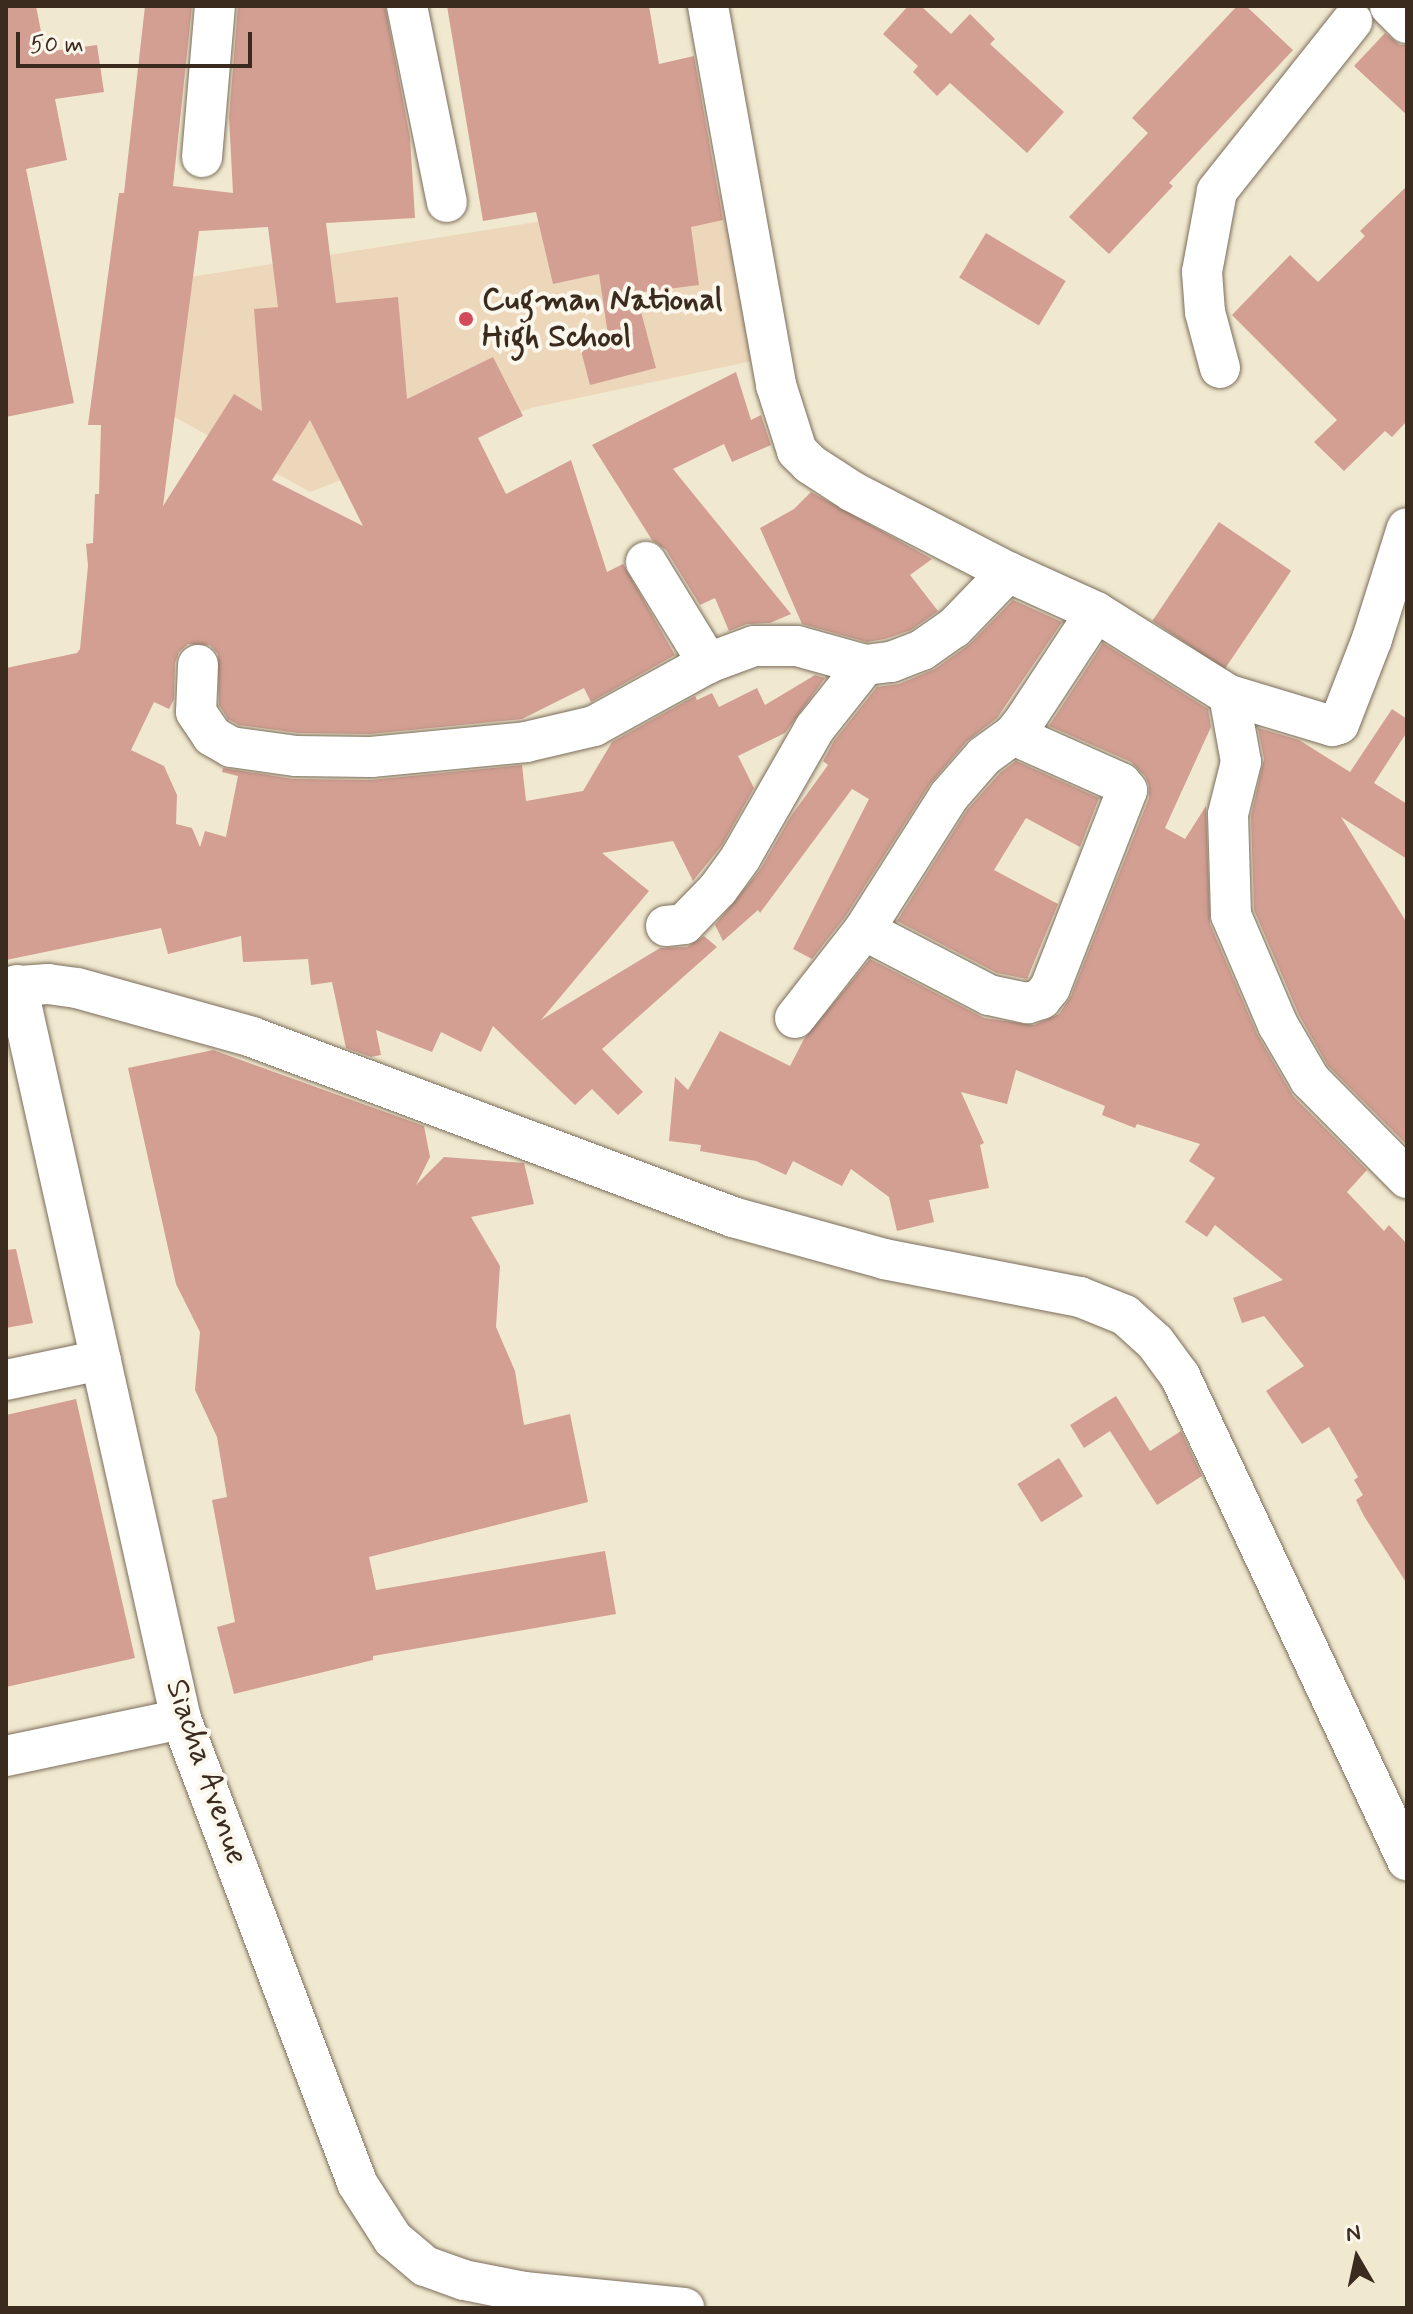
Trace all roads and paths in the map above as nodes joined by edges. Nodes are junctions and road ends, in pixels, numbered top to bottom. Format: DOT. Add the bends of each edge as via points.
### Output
graph roads {
  1 [pos="215,6"];
  2 [pos="407,6"];
  3 [pos="708,6"];
  4 [pos="1390,6"];
  5 [pos="1353,11"];
  6 [pos="1407,23"];
  7 [pos="202,157"];
  8 [pos="447,202"];
  9 [pos="1220,368"];
  10 [pos="1407,528"];
  11 [pos="646,562"];
  12 [pos="1008,572"];
  13 [pos="1096,612"];
  14 [pos="708,663"];
  15 [pos="198,665"];
  16 [pos="865,665"];
  17 [pos="1229,695"];
  18 [pos="1013,735"];
  19 [pos="666,926"];
  20 [pos="864,930"];
  21 [pos="12,986"];
  22 [pos="795,1018"];
  23 [pos="1407,1178"];
  24 [pos="101,1360"];
  25 [pos="6,1380"];
  26 [pos="181,1719"];
  27 [pos="6,1756"];
  28 [pos="1407,1860"];
  29 [pos="684,2308"];
  1 -- 7 [label="street"];
  2 -- 8 [label="street"];
  3 -- 12 [label="street" via="776,385 797,451 853,492"];
  4 -- 6 [label="street"];
  5 -- 9 [label="street" via="1217,191 1202,272 1205,312"];
  10 -- 17 [label="street" via="1339,724"];
  11 -- 14 [label="street"];
  12 -- 13 [label="street"];
  12 -- 16 [label="street" via="954,628 922,650"];
  13 -- 17 [label="street"];
  13 -- 18 [label="street"];
  14 -- 15 [label="street" via="594,726 565,735 371,757 296,756 231,747 212,736 196,712"];
  14 -- 16 [label="street" via="734,651 773,645 797,646"];
  16 -- 19 [label="street" via="815,728 718,889 684,924"];
  17 -- 23 [label="street" via="1241,762 1228,814 1231,915 1278,1025 1310,1080"];
  18 -- 20 [label="street" via="984,756 949,796"];
  18 -- 20 [label="street" via="1127,790 1050,988 1041,999 1028,1003 989,995"];
  20 -- 22 [label="street"];
  21 -- 24 [label="street, Siacha Avenue"];
  21 -- 28 [label="street" via="77,988 252,1037 746,1221 884,1259 1080,1297 1125,1315 1155,1342 1180,1376"];
  24 -- 25 [label="street"];
  24 -- 26 [label="street, Siacha Avenue"];
  26 -- 27 [label="street"];
  26 -- 29 [label="street, Siacha Avenue" via="357,2183 393,2239 425,2266 464,2280 524,2292"];
}
